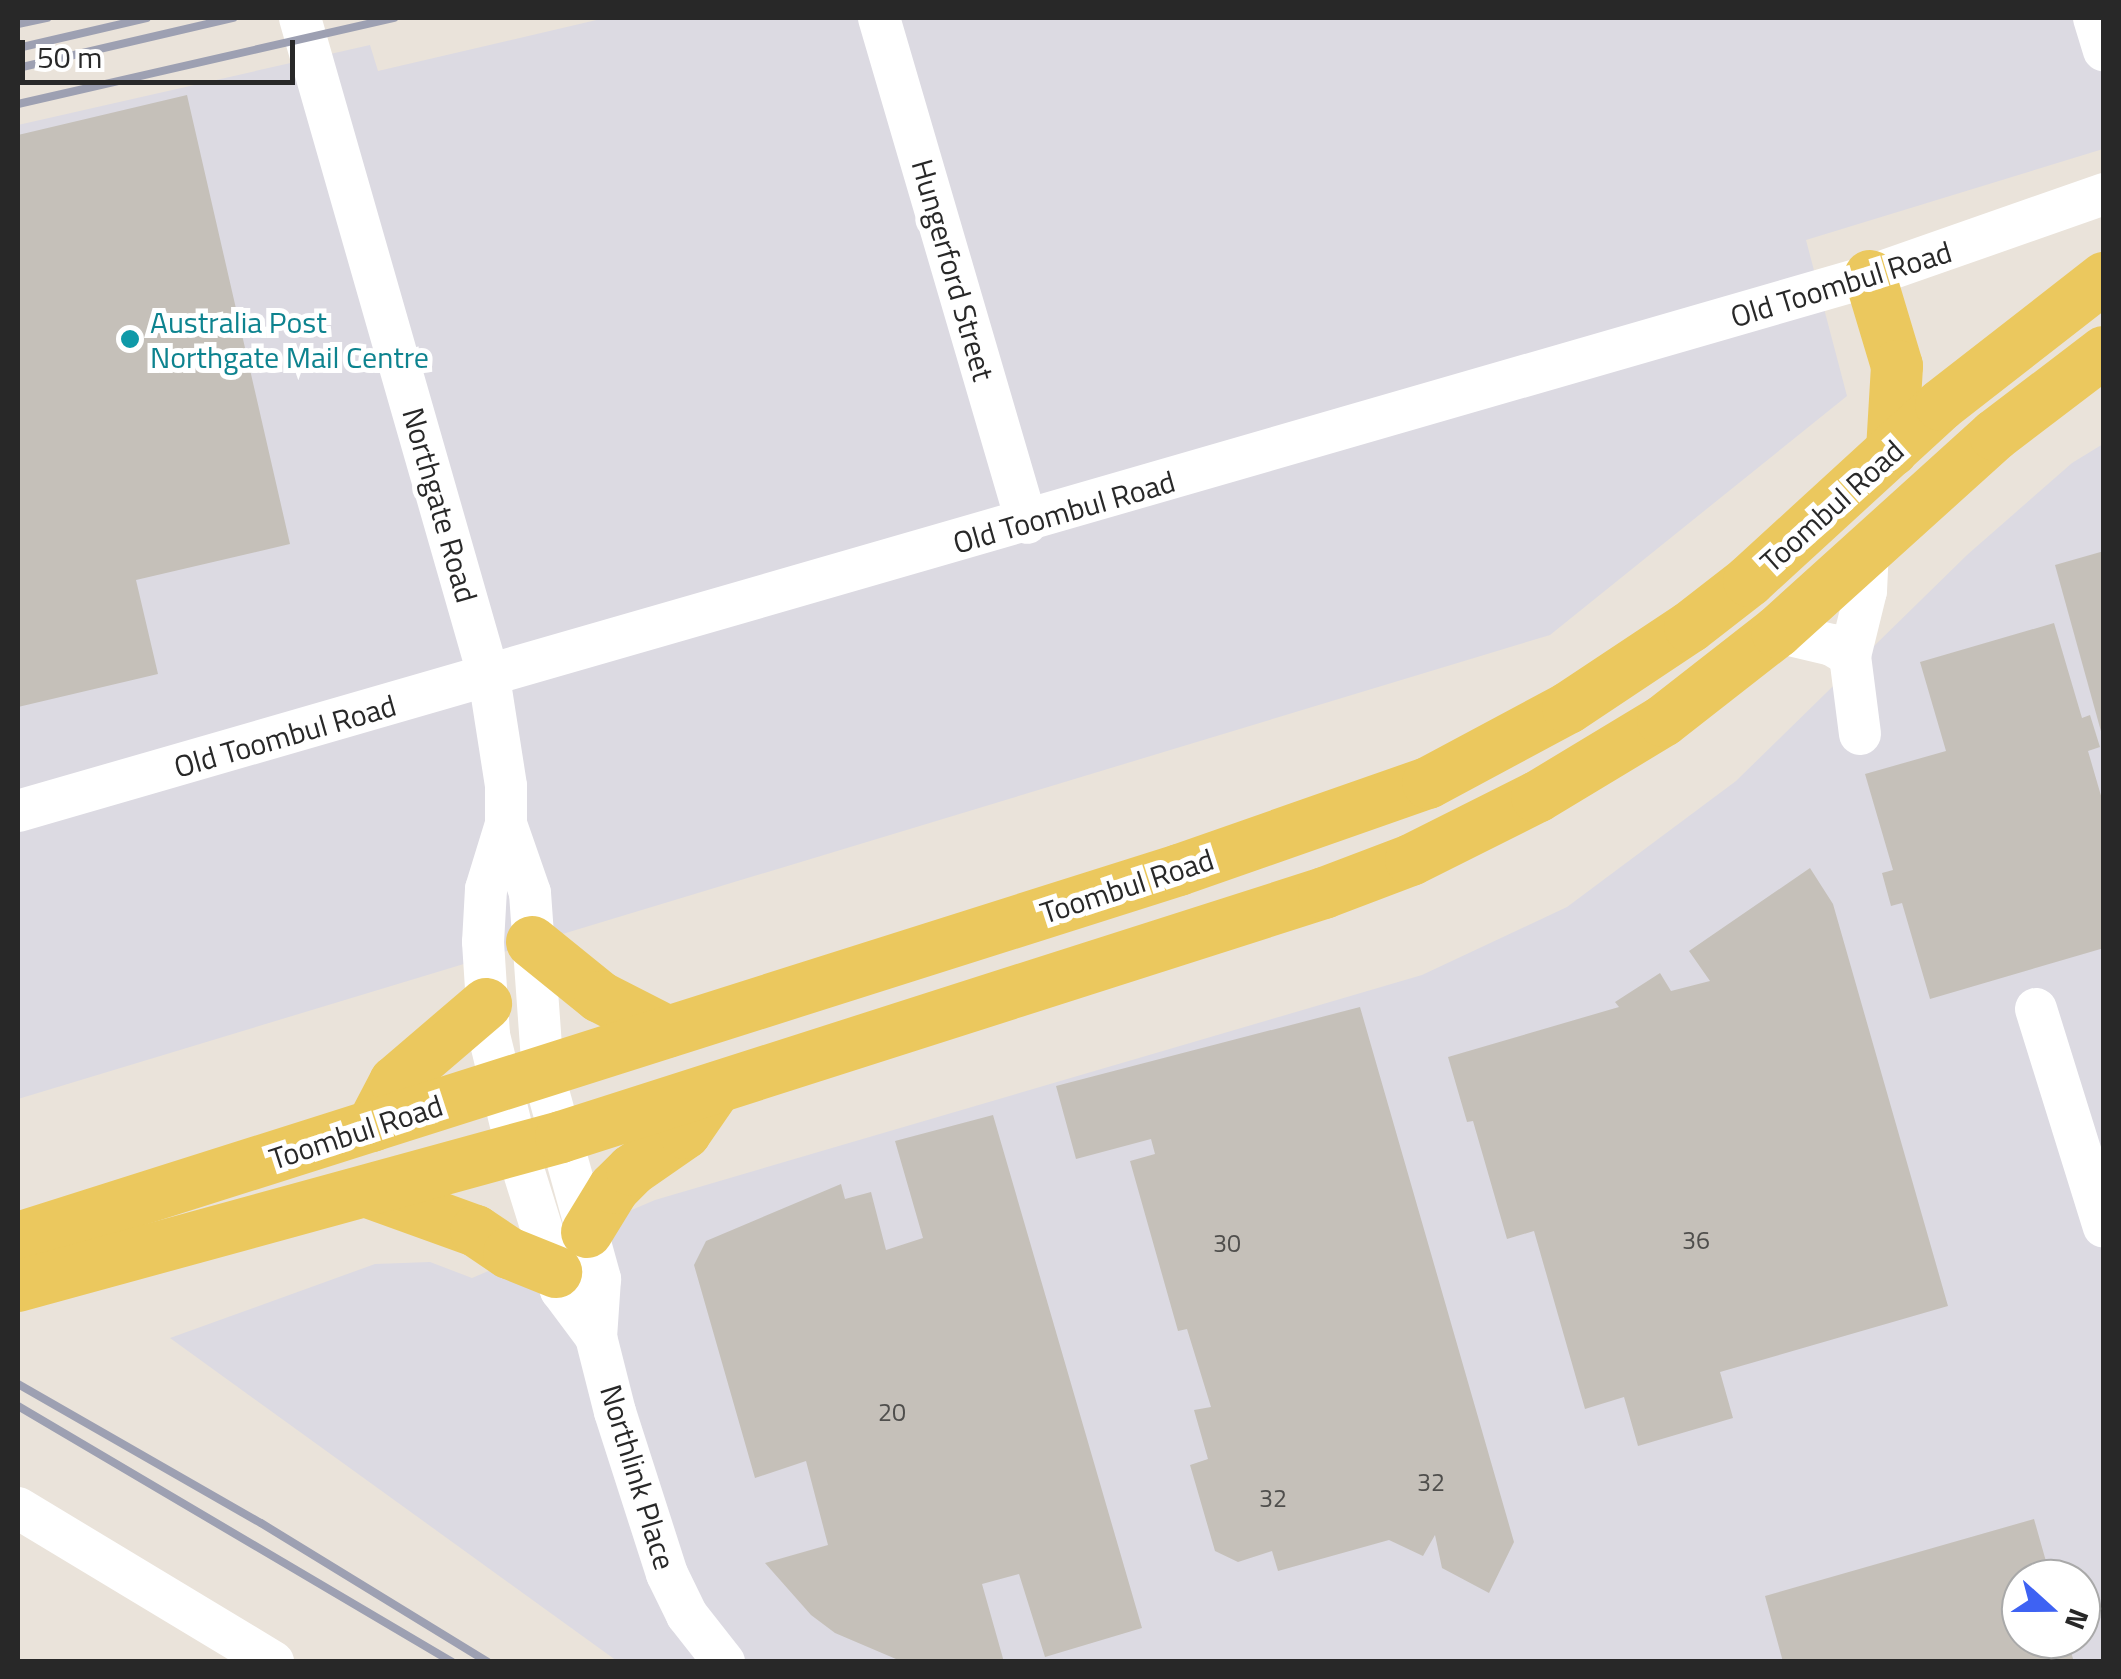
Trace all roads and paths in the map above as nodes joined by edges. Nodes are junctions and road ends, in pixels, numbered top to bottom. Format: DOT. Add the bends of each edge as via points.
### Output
graph roads {
  1 [pos="300,18"];
  2 [pos="879,18"];
  3 [pos="2094,18"];
  4 [pos="2104,50"];
  5 [pos="2104,194"];
  6 [pos="1870,276"];
  7 [pos="2104,278"];
  8 [pos="2104,352"];
  9 [pos="1892,451"];
  10 [pos="1027,523"];
  11 [pos="1868,548"];
  12 [pos="1777,632"];
  13 [pos="1850,656"];
  14 [pos="489,677"];
  15 [pos="1860,734"];
  16 [pos="18,811"];
  17 [pos="506,824"];
  18 [pos="532,942"];
  19 [pos="486,1004"];
  20 [pos="2036,1009"];
  21 [pos="668,1032"];
  22 [pos="522,1080"];
  23 [pos="716,1088"];
  24 [pos="372,1126"];
  25 [pos="539,1143"];
  26 [pos="368,1192"];
  27 [pos="2104,1227"];
  28 [pos="588,1232"];
  29 [pos="18,1238"];
  30 [pos="556,1272"];
  31 [pos="18,1286"];
  32 [pos="596,1337"];
  33 [pos="18,1508"];
  34 [pos="274,1662"];
  35 [pos="724,1662"];
  1 -- 14 [label="street, Northgate Road"];
  2 -- 10 [label="street, Hungerford Street"];
  3 -- 4 [label="street"];
  5 -- 6 [label="street, Old Toombul Road"];
  6 -- 9 [label="main road" via="1897,366"];
  6 -- 10 [label="street, Old Toombul Road"];
  7 -- 9 [label="main road, Toombul Road" via="2000,356"];
  8 -- 11 [label="main road, Toombul Road" via="1995,435"];
  9 -- 21 [label="main road, Toombul Road" via="1690,628 1568,708 1428,783"];
  10 -- 14 [label="street, Old Toombul Road"];
  11 -- 12 [label="main road, Toombul Road"];
  11 -- 13 [label="street" via="1866,591"];
  12 -- 13 [label="street"];
  12 -- 23 [label="main road, Toombul Road" via="1601,760 1411,860"];
  13 -- 15 [label="street"];
  14 -- 16 [label="street, Old Toombul Road"];
  14 -- 17 [label="street, Northgate Road" via="504,752"];
  17 -- 18 [label="street, Northgate Road" via="530,893"];
  17 -- 19 [label="street, Northgate Road" via="486,889"];
  18 -- 21 [label="main road" via="600,997"];
  18 -- 22 [label="street, Northgate Road"];
  19 -- 22 [label="street, Northgate Road"];
  19 -- 24 [label="main road" via="395,1082"];
  20 -- 27 [label="street"];
  21 -- 22 [label="main road, Toombul Road"];
  22 -- 24 [label="main road, Toombul Road"];
  22 -- 25 [label="street, Northgate Road"];
  23 -- 25 [label="main road, Toombul Road"];
  23 -- 28 [label="main road" via="685,1133 614,1188"];
  24 -- 29 [label="main road, Toombul Road"];
  25 -- 26 [label="main road, Toombul Road"];
  25 -- 28 [label="street, Northlink Place"];
  25 -- 30 [label="street, Northlink Place"];
  26 -- 30 [label="main road" via="476,1231"];
  26 -- 31 [label="main road, Toombul Road"];
  28 -- 32 [label="street, Northlink Place" via="600,1278"];
  30 -- 32 [label="street, Northlink Place" via="561,1290"];
  32 -- 35 [label="street, Northlink Place" via="650,1532 688,1615"];
  33 -- 34 [label="street"];
}
